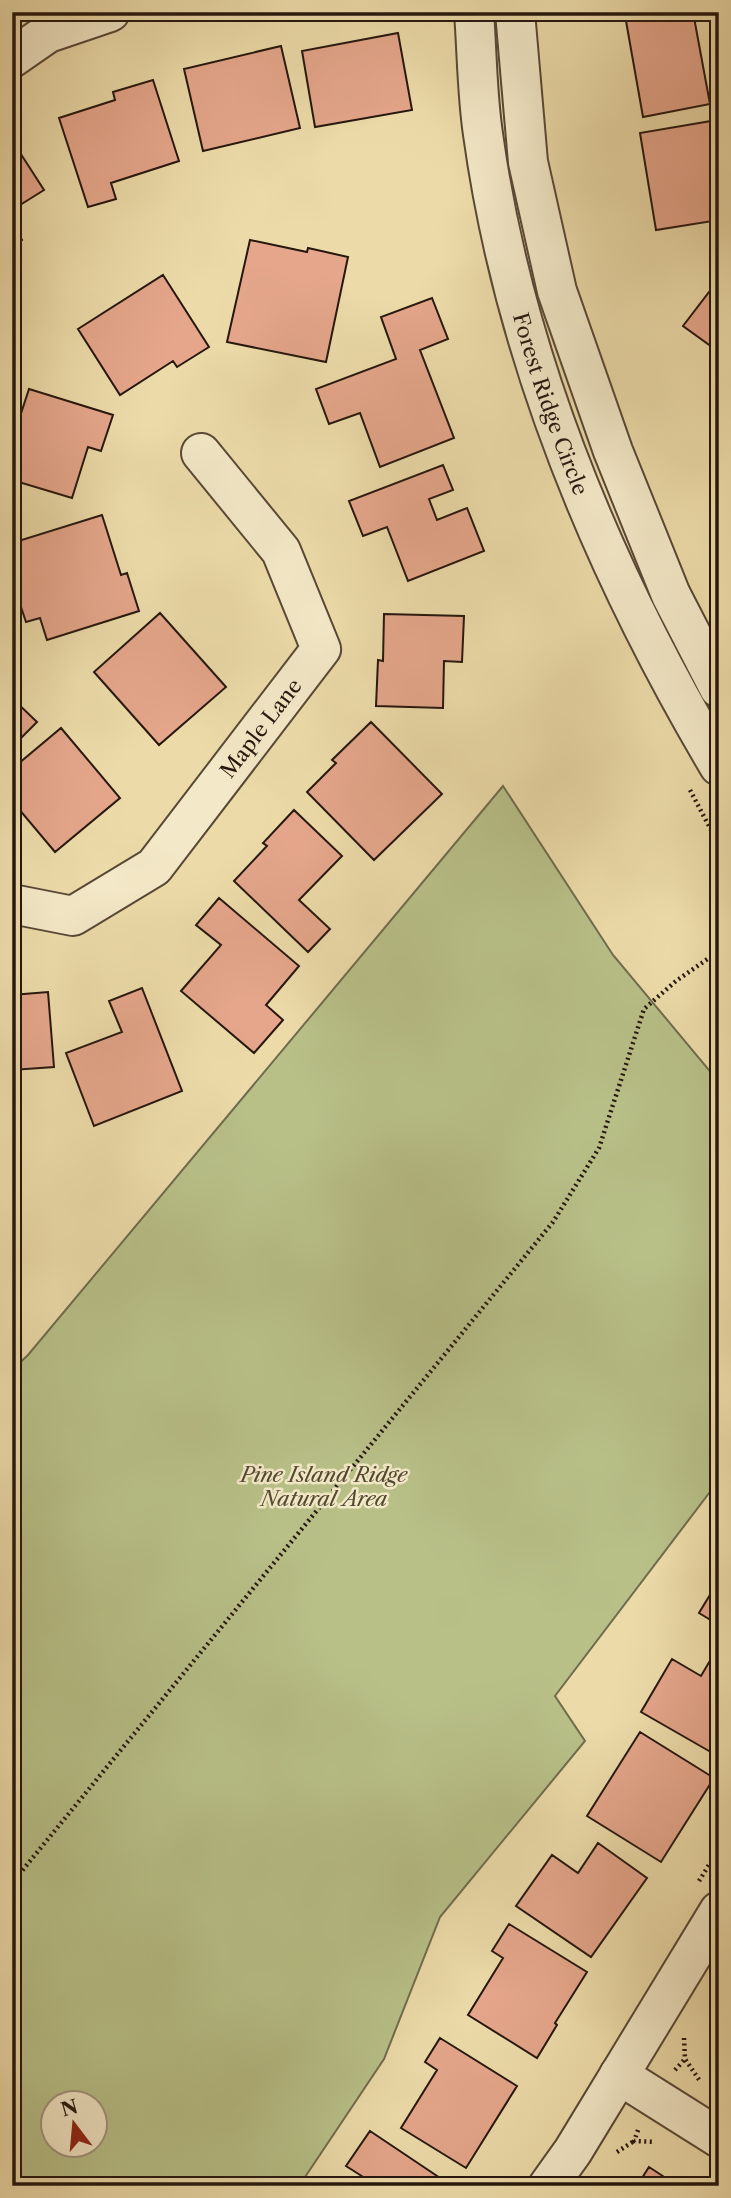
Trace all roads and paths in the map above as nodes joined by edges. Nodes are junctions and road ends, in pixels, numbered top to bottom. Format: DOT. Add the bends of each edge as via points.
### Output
graph roads {
  1 [pos="110,12"];
  2 [pos="474,12"];
  3 [pos="516,12"];
  4 [pos="12,58"];
  5 [pos="201,453"];
  6 [pos="719,688"];
  7 [pos="719,766"];
  8 [pos="12,904"];
  9 [pos="719,951"];
  10 [pos="12,1883"];
  11 [pos="719,1911"];
  12 [pos="684,2030"];
  13 [pos="619,2076"];
  14 [pos="703,2087"];
  15 [pos="719,2138"];
  16 [pos="548,2186"];
  1 -- 4 [label="street" via="48,33"];
  2 -- 7 [label="street, Forest Ridge Circle" via="482,133 520,312 546,394 572,470 628,598 679,700"];
  3 -- 6 [label="street, Forest Ridge Circle" via="528,162 557,291 613,451 667,583"];
  5 -- 8 [label="street, Maple Lane" via="281,551 321,649 154,867 73,916"];
  9 -- 10 [label="path" via="644,1009 599,1147 553,1222"];
  11 -- 13 [label="street"];
  12 -- 14 [label="path" via="685,2059"];
  13 -- 15 [label="street"];
  13 -- 16 [label="street"];
}
